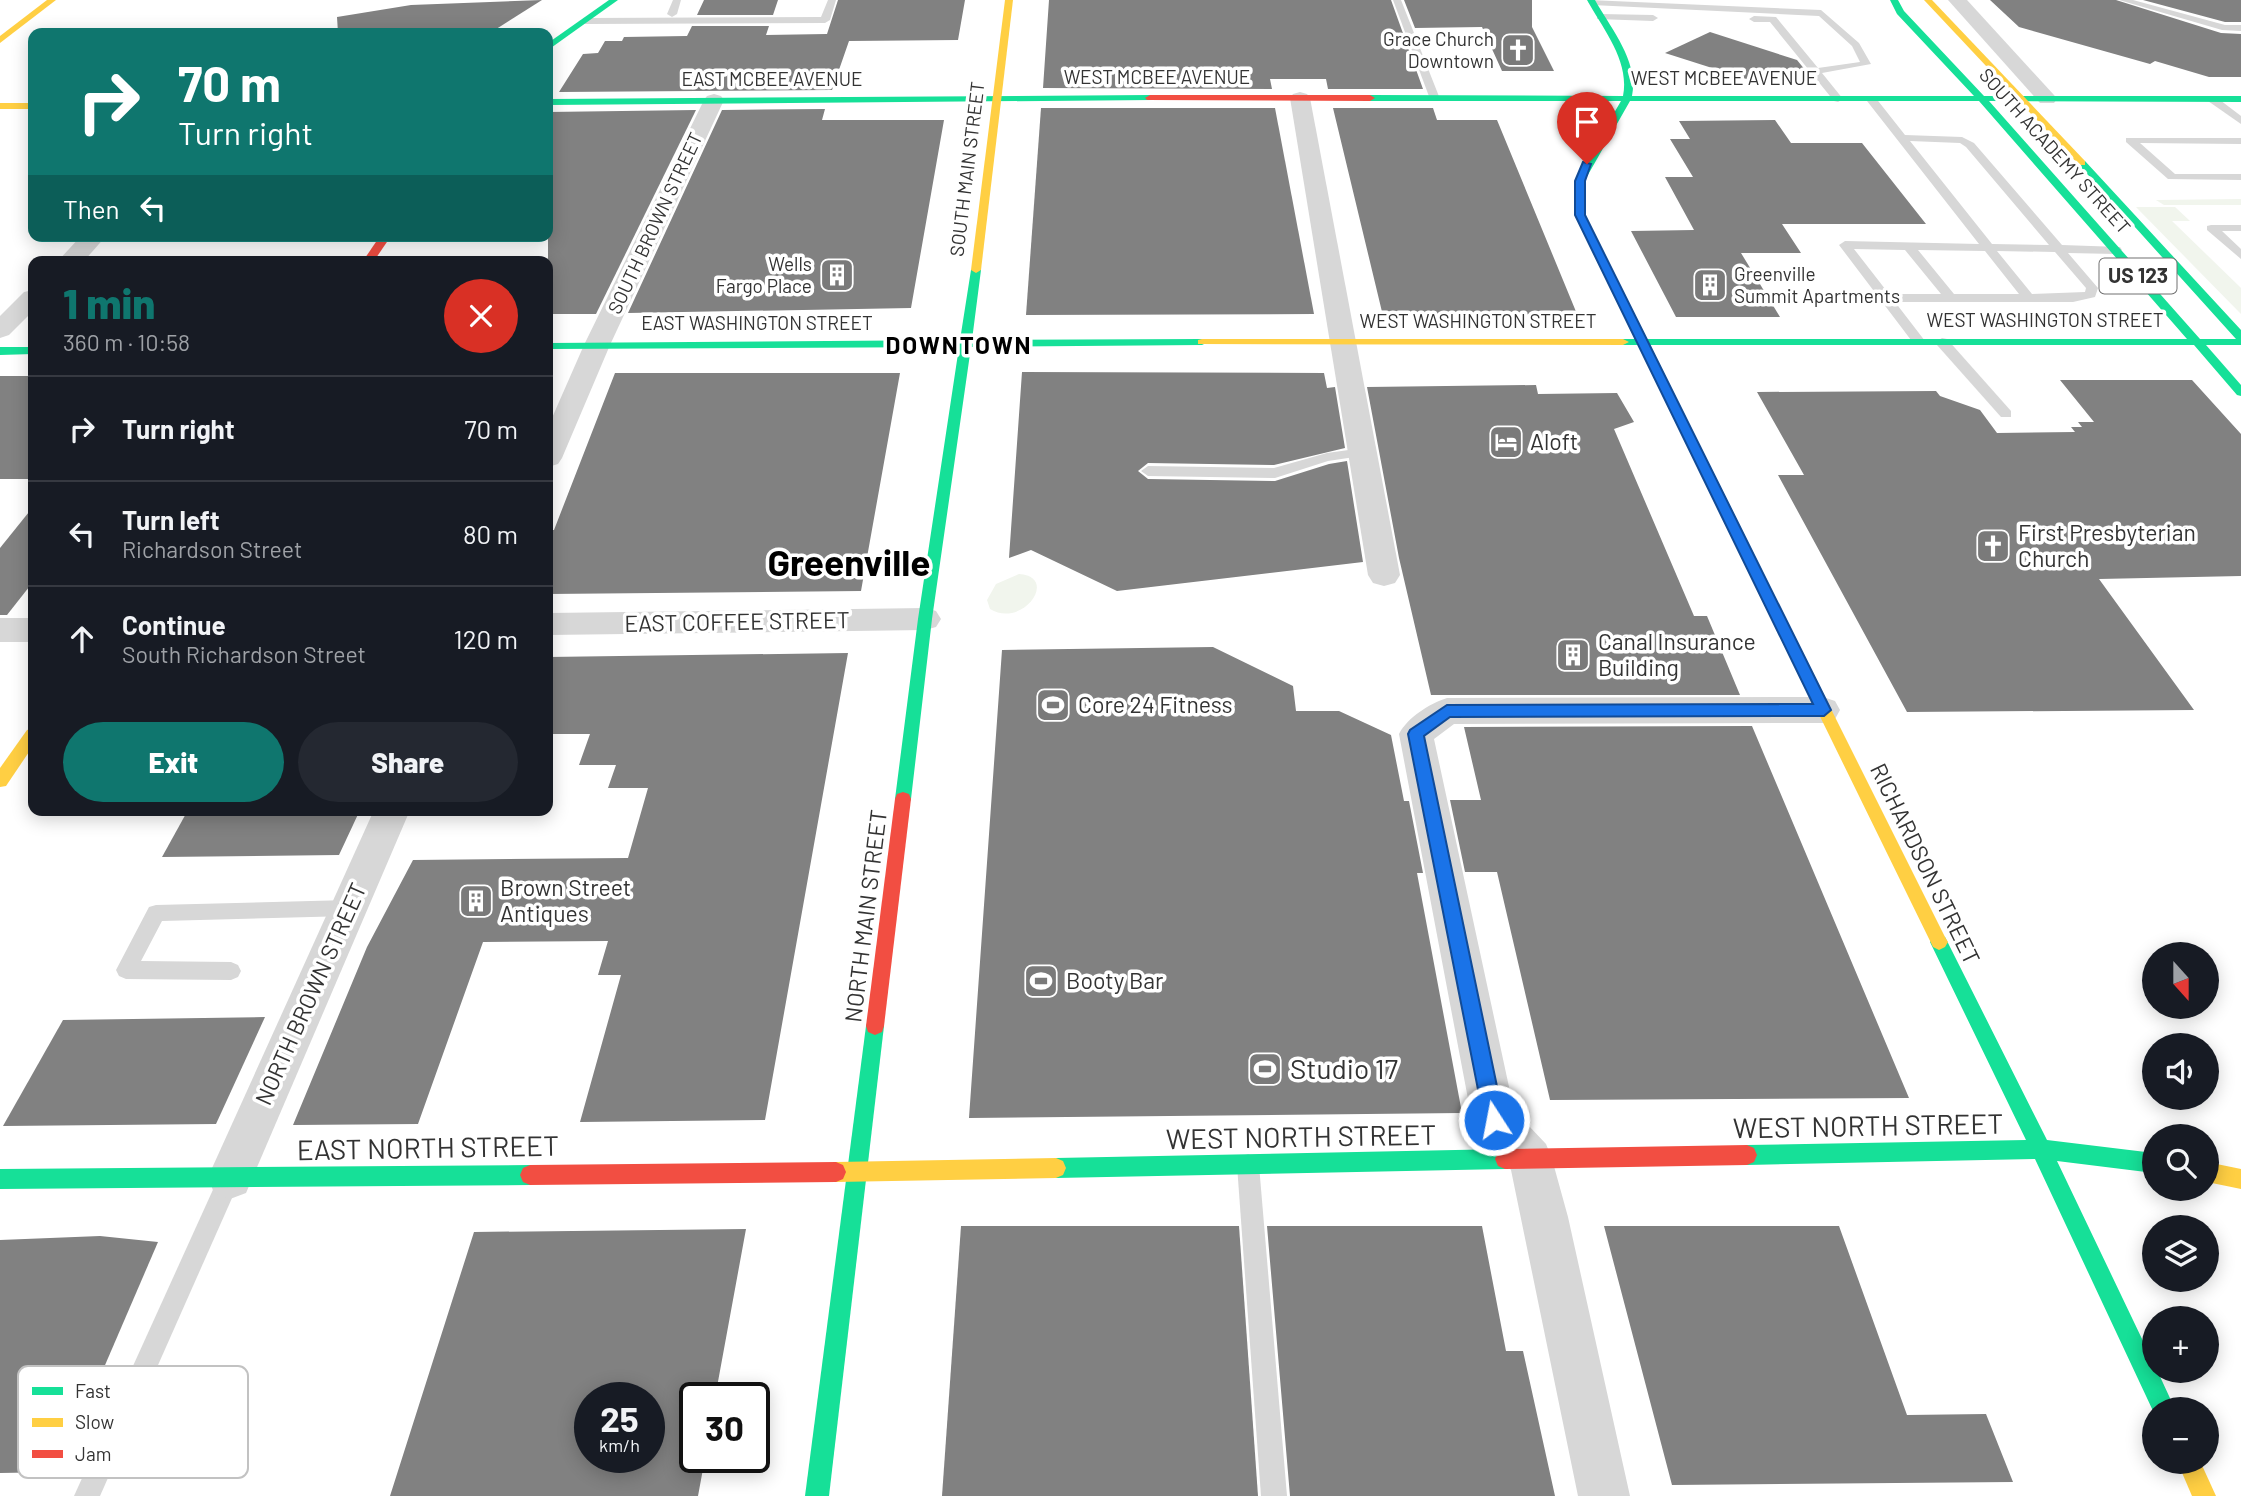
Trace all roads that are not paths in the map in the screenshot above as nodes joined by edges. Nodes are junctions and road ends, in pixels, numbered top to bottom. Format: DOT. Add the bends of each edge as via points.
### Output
graph roads {
  1 [pos="52,0"];
  2 [pos="614,0"];
  3 [pos="677,0"];
  4 [pos="832,0"];
  5 [pos="1009,0"];
  6 [pos="1397,0"];
  7 [pos="1894,0"];
  8 [pos="1928,0"];
  9 [pos="1957,0"];
  10 [pos="2123,0"];
  11 [pos="1591,1"];
  12 [pos="1766,9"];
  13 [pos="671,13"];
  14 [pos="1600,17"];
  15 [pos="1653,18"];
  16 [pos="1703,19"];
  17 [pos="1773,19"];
  18 [pos="585,21"];
  19 [pos="2241,28"];
  20 [pos="0,40"];
  21 [pos="553,43"];
  22 [pos="1815,71"];
  23 [pos="996,98"];
  24 [pos="1300,99"];
  25 [pos="1435,99"];
  26 [pos="1624,99"];
  27 [pos="1838,99"];
  28 [pos="1871,99"];
  29 [pos="1982,99"];
  30 [pos="2021,99"];
  31 [pos="2047,99"];
  32 [pos="2212,99"];
  33 [pos="2241,99"];
  34 [pos="714,100"];
  35 [pos="553,102"];
  36 [pos="0,106"];
  37 [pos="28,106"];
  38 [pos="2241,121"];
  39 [pos="1901,138"];
  40 [pos="2241,141"];
  41 [pos="2241,177"];
  42 [pos="2241,228"];
  43 [pos="89,242"];
  44 [pos="1909,247"];
  45 [pos="1991,248"];
  46 [pos="2059,249"];
  47 [pos="2116,250"];
  48 [pos="2241,255"];
  49 [pos="75,256"];
  50 [pos="1884,298"];
  51 [pos="1951,298"];
  52 [pos="2028,298"];
  53 [pos="28,302"];
  54 [pos="0,330"];
  55 [pos="2241,339"];
  56 [pos="1919,341"];
  57 [pos="2194,341"];
  58 [pos="967,342"];
  59 [pos="1345,342"];
  60 [pos="1642,342"];
  61 [pos="1942,342"];
  62 [pos="597,345"];
  63 [pos="553,346"];
  64 [pos="0,351"];
  65 [pos="28,351"];
  66 [pos="2241,392"];
  67 [pos="2006,414"];
  68 [pos="553,446"];
  69 [pos="1363,452"];
  70 [pos="1148,471"];
  71 [pos="1384,575"];
  72 [pos="925,619"];
  73 [pos="553,624"];
  74 [pos="0,630"];
  75 [pos="28,630"];
  76 [pos="1824,710"];
  77 [pos="28,741"];
  78 [pos="0,781"];
  79 [pos="389,816"];
  80 [pos="349,908"];
  81 [pos="231,971"];
  82 [pos="2040,1149"];
  83 [pos="1530,1159"];
  84 [pos="2142,1162"];
  85 [pos="1248,1165"];
  86 [pos="857,1172"];
  87 [pos="2219,1174"];
  88 [pos="230,1177"];
  89 [pos="0,1179"];
  90 [pos="2241,1179"];
  91 [pos="147,1366"];
  92 [pos="2158,1397"];
  93 [pos="2194,1474"];
  94 [pos="95,1478"];
  95 [pos="87,1496"];
  96 [pos="817,1496"];
  97 [pos="1274,1496"];
  98 [pos="1604,1496"];
  99 [pos="2204,1496"];
  1 -- 20 [label="main road"];
  2 -- 18 [label="main road"];
  3 -- 13 [label="lane"];
  4 -- 18 [label="lane" via="825,20"];
  5 -- 23 [label="main road, SOUTH MAIN STREET"];
  6 -- 25 [label="lane"];
  7 -- 29 [label="main road, SOUTH ACADEMY STREET / US 123"];
  8 -- 30 [label="main road, SOUTH ACADEMY STREET / US 123"];
  9 -- 31 [label="street"];
  10 -- 19 [label="lane" via="2225,28"];
  11 -- 12 [label="lane"];
  11 -- 14 [label="main road"];
  12 -- 17 [label="lane"];
  12 -- 22 [label="lane" via="1821,13 1856,45 1866,64"];
  14 -- 15 [label="lane"];
  14 -- 26 [label="main road" via="1631,75"];
  16 -- 17 [label="lane"];
  17 -- 22 [label="lane"];
  18 -- 21 [label="main road"];
  22 -- 27 [label="lane"];
  23 -- 24 [label="main road, WEST MCBEE AVENUE"];
  23 -- 34 [label="main road, EAST MCBEE AVENUE"];
  23 -- 58 [label="main road, SOUTH MAIN STREET"];
  24 -- 25 [label="main road, WEST MCBEE AVENUE"];
  24 -- 59 [label="street"];
  25 -- 26 [label="main road, WEST MCBEE AVENUE"];
  26 -- 27 [label="main road, WEST MCBEE AVENUE"];
  26 -- 60 [label="main road, RICHARDSON STREET" via="1580,181 1579,213"];
  27 -- 28 [label="main road, WEST MCBEE AVENUE"];
  28 -- 29 [label="main road, WEST MCBEE AVENUE"];
  28 -- 39 [label="lane"];
  29 -- 30 [label="main road, WEST MCBEE AVENUE"];
  29 -- 47 [label="main road, SOUTH ACADEMY STREET / US 123"];
  30 -- 31 [label="main road, WEST MCBEE AVENUE"];
  30 -- 55 [label="main road, SOUTH ACADEMY STREET / US 123"];
  31 -- 32 [label="main road, WEST MCBEE AVENUE"];
  32 -- 33 [label="main road, WEST MCBEE AVENUE"];
  32 -- 38 [label="lane"];
  34 -- 35 [label="main road, EAST MCBEE AVENUE"];
  34 -- 62 [label="street, SOUTH BROWN STREET"];
  36 -- 37 [label="main road"];
  39 -- 45 [label="lane"];
  39 -- 46 [label="lane" via="1962,140 1970,145"];
  40 -- 41 [label="lane" via="2130,140 2172,177"];
  42 -- 48 [label="lane" via="2211,228"];
  43 -- 49 [label="street"];
  44 -- 45 [label="lane"];
  44 -- 50 [label="lane" via="1845,245"];
  44 -- 51 [label="lane"];
  45 -- 46 [label="lane"];
  45 -- 52 [label="lane"];
  46 -- 47 [label="lane"];
  46 -- 52 [label="lane" via="2092,288 2091,293 2073,298"];
  47 -- 57 [label="main road, SOUTH ACADEMY STREET / US 123"];
  50 -- 51 [label="lane"];
  50 -- 56 [label="lane"];
  51 -- 52 [label="lane"];
  53 -- 54 [label="street"];
  55 -- 57 [label="main road, WEST WASHINGTON STREET"];
  56 -- 60 [label="main road, WEST WASHINGTON STREET"];
  56 -- 61 [label="main road, WEST WASHINGTON STREET"];
  57 -- 61 [label="main road, WEST WASHINGTON STREET"];
  57 -- 66 [label="main road, SOUTH ACADEMY STREET / US 123"];
  58 -- 59 [label="main road, WEST WASHINGTON STREET"];
  58 -- 62 [label="main road, EAST WASHINGTON STREET"];
  58 -- 72 [label="main road, NORTH MAIN STREET"];
  59 -- 60 [label="main road, WEST WASHINGTON STREET"];
  59 -- 69 [label="street"];
  60 -- 76 [label="main road, RICHARDSON STREET"];
  61 -- 67 [label="lane"];
  62 -- 63 [label="main road, EAST WASHINGTON STREET"];
  62 -- 68 [label="street"];
  64 -- 65 [label="main road"];
  69 -- 70 [label="lane" via="1275,473"];
  69 -- 71 [label="street"];
  72 -- 73 [label="street, EAST COFFEE STREET"];
  72 -- 86 [label="main road, NORTH MAIN STREET"];
  74 -- 75 [label="street"];
  76 -- 82 [label="main road, RICHARDSON STREET"];
  76 -- 83 [label="street" via="1447,711 1416,734 1494,1120"];
  77 -- 78 [label="main road"];
  79 -- 80 [label="street, NORTH BROWN STREET"];
  80 -- 81 [label="lane" via="156,913 126,970"];
  80 -- 88 [label="street, NORTH BROWN STREET"];
  82 -- 83 [label="main road, WEST NORTH STREET"];
  82 -- 84 [label="main road, WEST NORTH STREET"];
  82 -- 92 [label="main road, RICHARDSON STREET"];
  83 -- 85 [label="main road, WEST NORTH STREET"];
  83 -- 98 [label="street"];
  85 -- 86 [label="main road, WEST NORTH STREET"];
  85 -- 97 [label="lane"];
  86 -- 88 [label="main road, EAST NORTH STREET"];
  86 -- 96 [label="main road, NORTH MAIN STREET"];
  87 -- 90 [label="main road"];
  88 -- 89 [label="main road, EAST NORTH STREET"];
  88 -- 91 [label="lane"];
  93 -- 99 [label="main road"];
  94 -- 95 [label="lane"];
}
